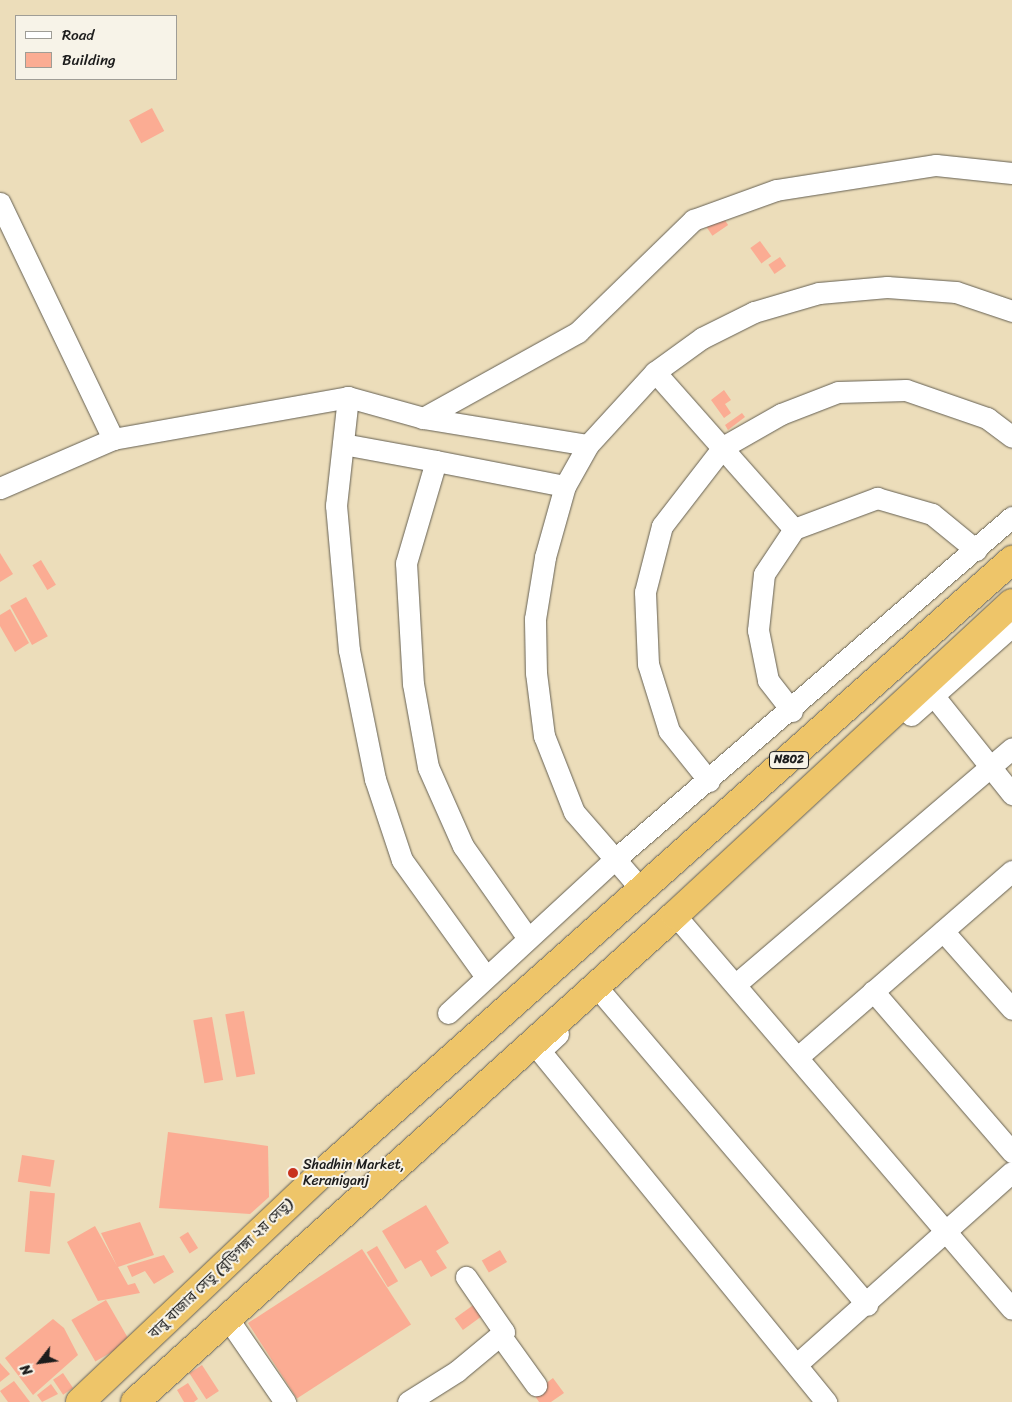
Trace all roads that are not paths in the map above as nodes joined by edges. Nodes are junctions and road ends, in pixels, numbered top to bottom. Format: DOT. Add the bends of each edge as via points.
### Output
graph roads {
  1 [pos="1012,173"];
  2 [pos="0,203"];
  3 [pos="1012,310"];
  4 [pos="655,372"];
  5 [pos="348,397"];
  6 [pos="424,418"];
  7 [pos="1012,437"];
  8 [pos="113,438"];
  9 [pos="343,444"];
  10 [pos="588,445"];
  11 [pos="723,448"];
  12 [pos="436,461"];
  13 [pos="565,486"];
  14 [pos="0,488"];
  15 [pos="1012,518"];
  16 [pos="794,529"];
  17 [pos="976,550"];
  18 [pos="1012,560"];
  19 [pos="1012,603"];
  20 [pos="1012,626"];
  21 [pos="933,695"];
  22 [pos="792,711"];
  23 [pos="1012,748"];
  24 [pos="988,768"];
  25 [pos="709,781"];
  26 [pos="1012,794"];
  27 [pos="613,861"];
  28 [pos="1012,871"];
  29 [pos="641,888"];
  30 [pos="678,919"];
  31 [pos="944,931"];
  32 [pos="527,937"];
  33 [pos="486,977"];
  34 [pos="736,984"];
  35 [pos="599,989"];
  36 [pos="873,991"];
  37 [pos="1012,1009"];
  38 [pos="448,1013"];
  39 [pos="799,1056"];
  40 [pos="1012,1152"];
  41 [pos="1012,1172"];
  42 [pos="944,1230"];
  43 [pos="466,1277"];
  44 [pos="866,1305"];
  45 [pos="1012,1309"];
  46 [pos="228,1319"];
  47 [pos="500,1335"];
  48 [pos="797,1364"];
  49 [pos="536,1385"];
  50 [pos="287,1401"];
  51 [pos="80,1402"];
  52 [pos="135,1402"];
  53 [pos="408,1402"];
  54 [pos="826,1402"];
  1 -- 6 [label="street" via="936,165 776,190 693,220 578,332"];
  2 -- 8 [label="street"];
  3 -- 4 [label="street" via="956,292 887,287 819,293 754,312 702,338"];
  4 -- 10 [label="street"];
  4 -- 11 [label="street"];
  5 -- 6 [label="street"];
  5 -- 8 [label="street"];
  5 -- 9 [label="street"];
  6 -- 10 [label="street"];
  7 -- 11 [label="street" via="987,418 906,390 838,392 780,414"];
  8 -- 14 [label="street"];
  9 -- 12 [label="street"];
  9 -- 33 [label="street" via="336,504 348,650 375,779 402,860"];
  10 -- 13 [label="street"];
  11 -- 16 [label="street"];
  11 -- 25 [label="street" via="662,526 645,592 648,664 669,731"];
  12 -- 13 [label="street"];
  12 -- 32 [label="street" via="406,564 412,684 428,767 463,846"];
  13 -- 27 [label="street" via="545,557 535,619 544,736 574,812"];
  15 -- 17 [label="street"];
  16 -- 17 [label="street" via="877,498 932,514"];
  16 -- 22 [label="street" via="764,574 758,630 768,680"];
  17 -- 22 [label="street"];
  18 -- 29 [label="highway, N802"];
  19 -- 30 [label="highway, N802"];
  20 -- 21 [label="street"];
  21 -- 24 [label="street"];
  21 -- 30 [label="street"];
  22 -- 25 [label="street"];
  23 -- 24 [label="street"];
  24 -- 26 [label="street"];
  24 -- 34 [label="street"];
  25 -- 27 [label="street"];
  27 -- 29 [label="street"];
  27 -- 32 [label="street"];
  28 -- 31 [label="street"];
  29 -- 51 [label="highway, বাবু বাজার সেতু (বুড়িগঙ্গা ২য় সেতু) / N802" via="318,1177"];
  30 -- 34 [label="street"];
  30 -- 35 [label="highway, N802"];
  31 -- 36 [label="street"];
  31 -- 37 [label="street"];
  32 -- 33 [label="street"];
  33 -- 38 [label="street"];
  34 -- 39 [label="street"];
  35 -- 44 [label="street"];
  35 -- 46 [label="highway, N802"];
  35 -- 48 [label="street" via="540,1050"];
  36 -- 39 [label="street"];
  36 -- 40 [label="street"];
  39 -- 42 [label="street"];
  41 -- 42 [label="street"];
  42 -- 44 [label="street"];
  42 -- 45 [label="street"];
  43 -- 47 [label="street" via="504,1332"];
  44 -- 48 [label="street"];
  46 -- 50 [label="street"];
  46 -- 52 [label="highway, N802"];
  47 -- 49 [label="street"];
  47 -- 53 [label="street" via="457,1371"];
  48 -- 54 [label="street"];
}
